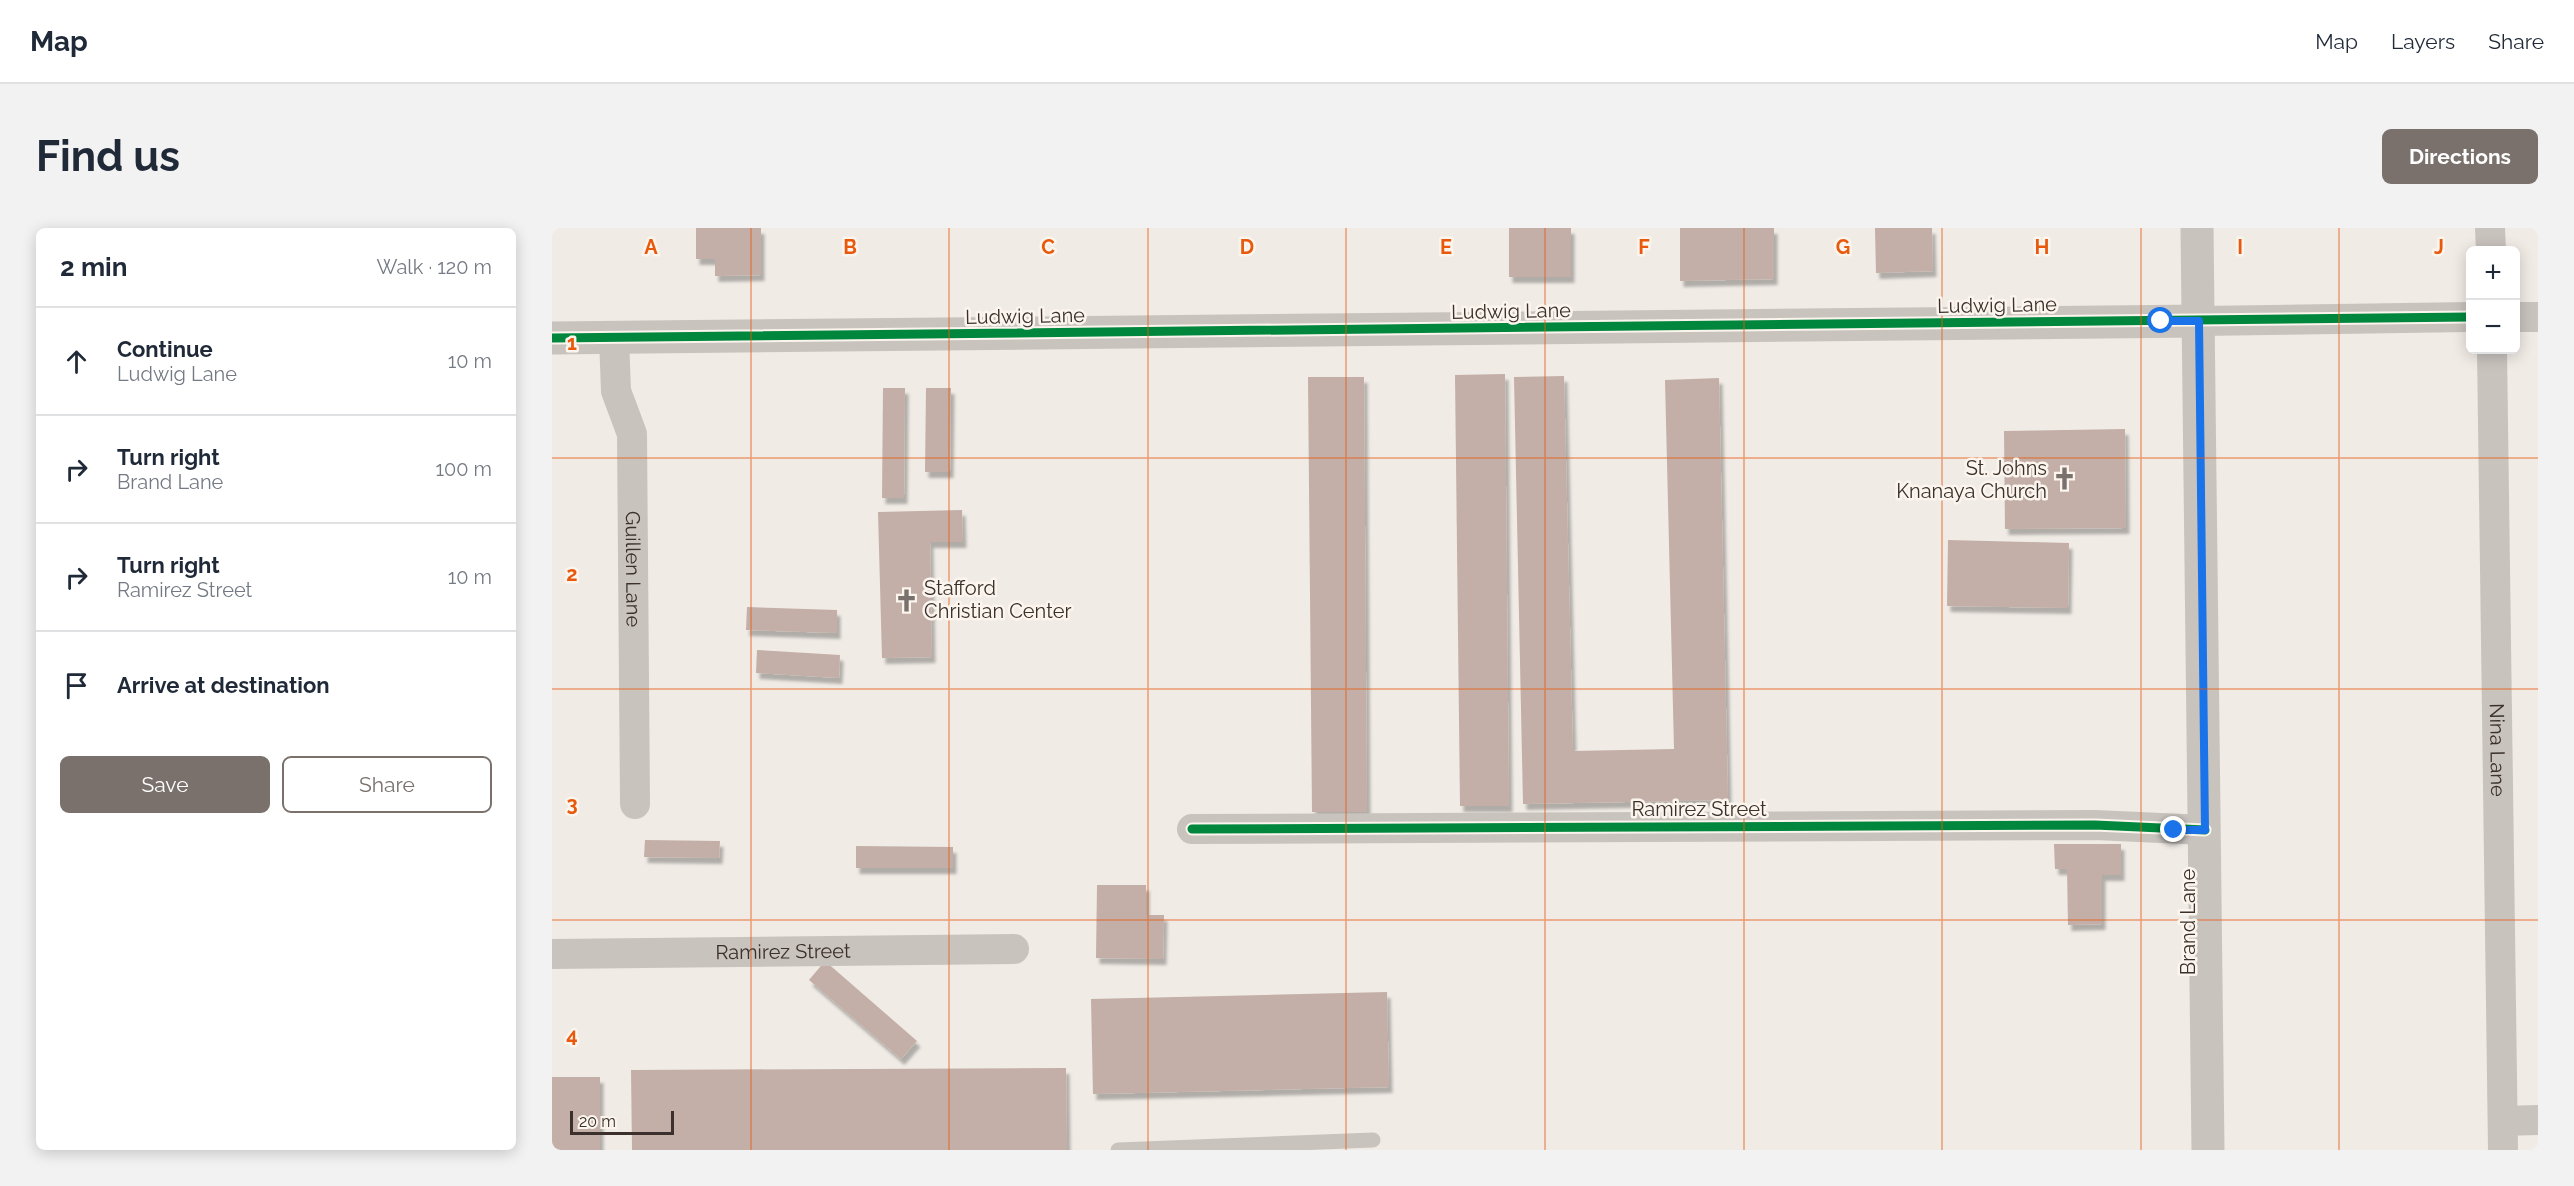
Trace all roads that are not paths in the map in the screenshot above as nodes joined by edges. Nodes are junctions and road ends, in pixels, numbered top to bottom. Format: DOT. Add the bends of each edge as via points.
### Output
graph roads {
  1 [pos="2198,228"];
  2 [pos="2490,228"];
  3 [pos="2491,246"];
  4 [pos="2466,317"];
  5 [pos="2520,317"];
  6 [pos="2538,317"];
  7 [pos="2199,321"];
  8 [pos="552,338"];
  9 [pos="614,338"];
  10 [pos="2492,354"];
  11 [pos="635,804"];
  12 [pos="1192,829"];
  13 [pos="2205,830"];
  14 [pos="1014,950"];
  15 [pos="552,954"];
  16 [pos="2503,1120"];
  17 [pos="2538,1120"];
  18 [pos="1373,1140"];
  19 [pos="1118,1150"];
  20 [pos="2208,1150"];
  21 [pos="2503,1150"];
  1 -- 7 [label="street, Brand Lane"];
  2 -- 3 [label="street"];
  4 -- 7 [label="street, Ludwig Lane"];
  5 -- 6 [label="street"];
  7 -- 9 [label="street, Ludwig Lane"];
  7 -- 13 [label="street, Brand Lane"];
  8 -- 9 [label="street, Ludwig Lane"];
  9 -- 11 [label="street, Guillen Lane" via="616,391 632,434"];
  10 -- 16 [label="street, Nina Lane"];
  12 -- 13 [label="street, Ramirez Street" via="2095,825"];
  13 -- 20 [label="street, Brand Lane"];
  14 -- 15 [label="street, Ramirez Street"];
  16 -- 17 [label="street"];
  16 -- 21 [label="street, Nina Lane"];
  18 -- 19 [label="lane"];
}
